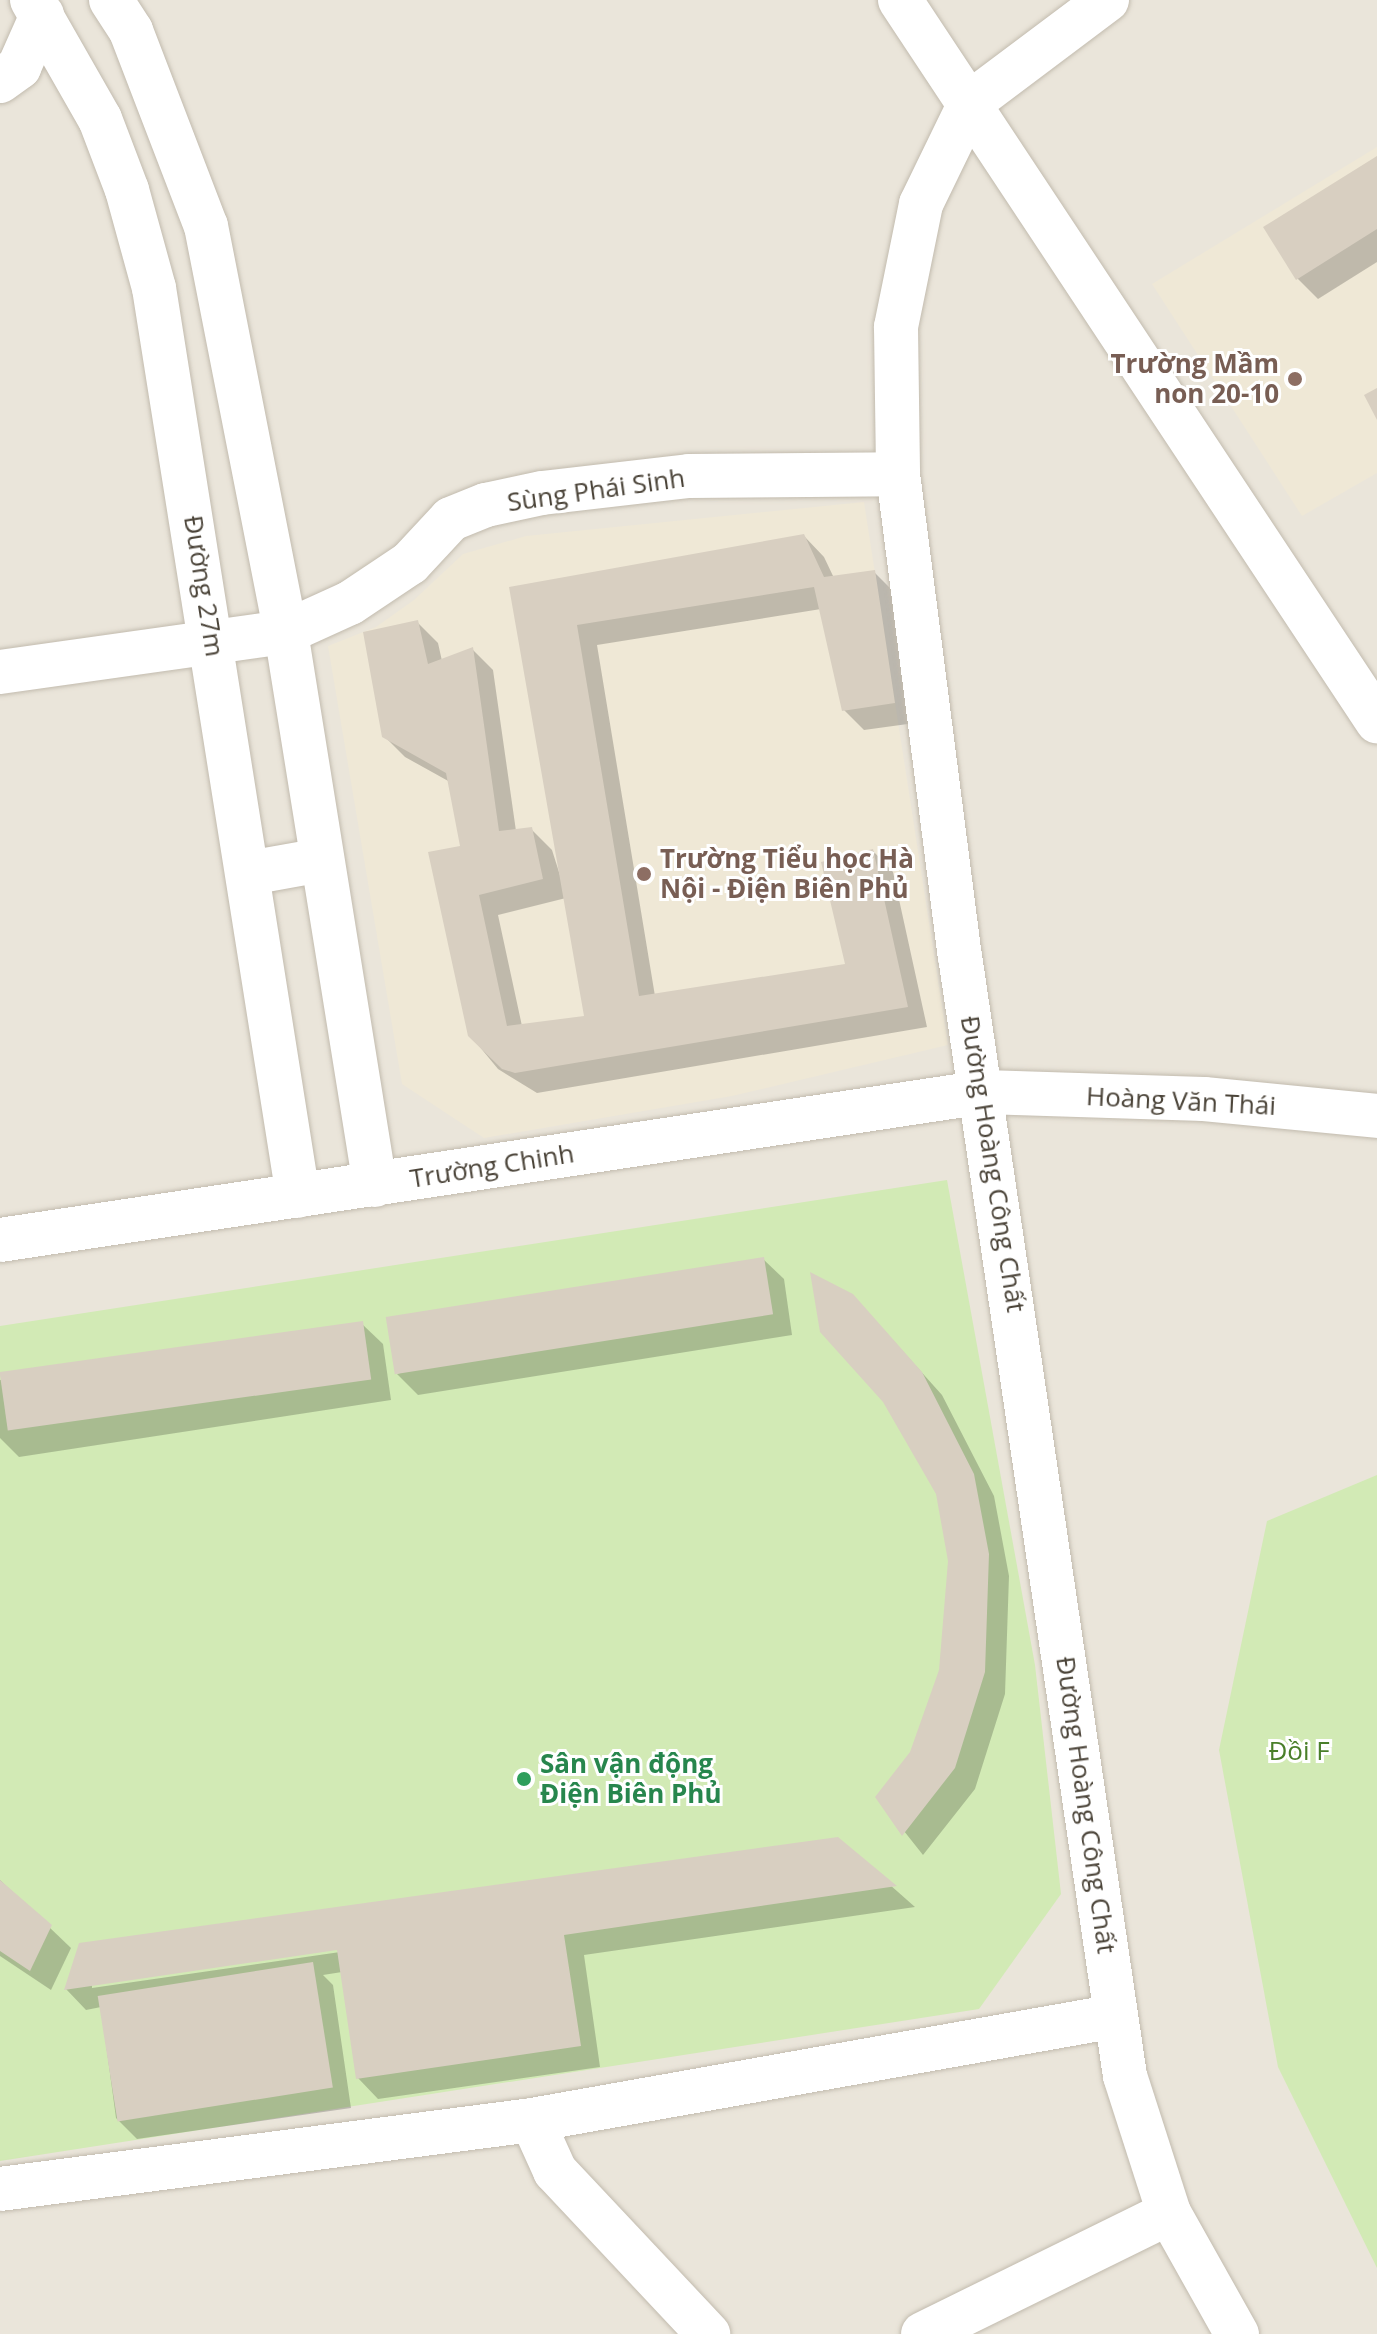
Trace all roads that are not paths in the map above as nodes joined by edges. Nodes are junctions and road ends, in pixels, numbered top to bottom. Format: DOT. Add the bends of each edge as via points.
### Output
graph roads {
  1 [pos="111,0"];
  2 [pos="900,0"];
  3 [pos="1107,0"];
  4 [pos="37,8"];
  5 [pos="0,81"];
  6 [pos="970,103"];
  7 [pos="898,474"];
  8 [pos="286,632"];
  9 [pos="214,645"];
  10 [pos="0,672"];
  11 [pos="1377,721"];
  12 [pos="321,860"];
  13 [pos="249,873"];
  14 [pos="984,1092"];
  15 [pos="1377,1116"];
  16 [pos="375,1185"];
  17 [pos="298,1196"];
  18 [pos="0,1240"];
  19 [pos="1116,2016"];
  20 [pos="532,2120"];
  21 [pos="0,2189"];
  22 [pos="1169,2213"];
  23 [pos="708,2334"];
  24 [pos="923,2334"];
  25 [pos="1237,2334"];
  1 -- 8 [label="street" via="137,43 206,226"];
  2 -- 6 [label="street"];
  3 -- 6 [label="street"];
  4 -- 5 [label="street" via="19,67"];
  4 -- 9 [label="street, Đường 27m" via="100,119 135,218 154,288"];
  6 -- 7 [label="street, Đường Hoàng Công Chất" via="921,204 896,327"];
  6 -- 11 [label="street"];
  7 -- 8 [label="street, Sùng Phái Sinh" via="689,476 486,505 451,519 410,563 350,603"];
  7 -- 14 [label="street, Đường Hoàng Công Chất" via="960,956"];
  8 -- 9 [label="street, Sùng Phái Sinh"];
  8 -- 12 [label="street"];
  9 -- 10 [label="street"];
  9 -- 13 [label="street, Đường 27m"];
  12 -- 13 [label="street"];
  12 -- 16 [label="street"];
  13 -- 17 [label="street, Đường 27m"];
  14 -- 15 [label="street, Hoàng Văn Thái" via="1204,1099"];
  14 -- 16 [label="street, Trường Chinh"];
  14 -- 19 [label="street, Đường Hoàng Công Chất"];
  16 -- 17 [label="street, Trường Chinh"];
  17 -- 18 [label="street, Trường Chinh"];
  19 -- 20 [label="street"];
  19 -- 22 [label="street, Đường Hoàng Công Chất" via="1125,2076"];
  20 -- 21 [label="street"];
  20 -- 23 [label="street" via="555,2171"];
  22 -- 24 [label="street"];
  22 -- 25 [label="street, Đường Hoàng Công Chất"];
}
